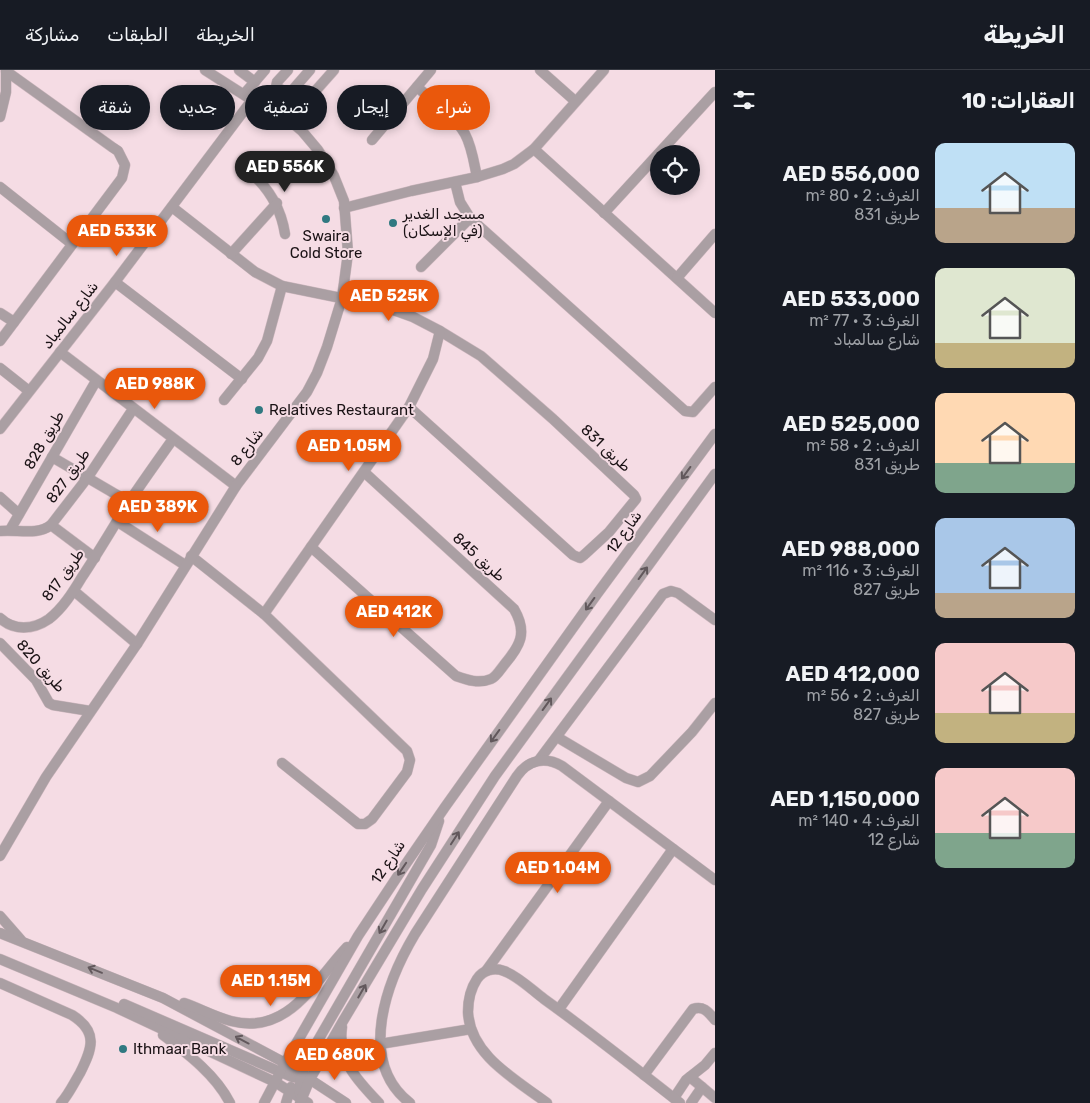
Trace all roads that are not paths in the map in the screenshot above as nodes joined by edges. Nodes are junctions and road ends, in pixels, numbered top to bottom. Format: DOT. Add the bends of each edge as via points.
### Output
graph roads {
  1 [pos="205,70"];
  2 [pos="239,70"];
  3 [pos="265,70"];
  4 [pos="288,70"];
  5 [pos="310,70"];
  6 [pos="334,70"];
  7 [pos="431,70"];
  8 [pos="540,70"];
  9 [pos="604,70"];
  10 [pos="6,71"];
  11 [pos="254,82"];
  12 [pos="253,85"];
  13 [pos="276,85"];
  14 [pos="298,85"];
  15 [pos="320,85"];
  16 [pos="416,87"];
  17 [pos="715,92"];
  18 [pos="245,95"];
  19 [pos="245,101"];
  20 [pos="575,101"];
  21 [pos="0,117"];
  22 [pos="301,130"];
  23 [pos="372,140"];
  24 [pos="534,149"];
  25 [pos="249,170"];
  26 [pos="477,177"];
  27 [pos="455,182"];
  28 [pos="0,187"];
  29 [pos="276,203"];
  30 [pos="172,207"];
  31 [pos="344,208"];
  32 [pos="604,213"];
  33 [pos="470,218"];
  34 [pos="285,234"];
  35 [pos="715,234"];
  36 [pos="72,244"];
  37 [pos="231,254"];
  38 [pos="421,267"];
  39 [pos="676,278"];
  40 [pos="115,282"];
  41 [pos="282,286"];
  42 [pos="342,298"];
  43 [pos="0,313"];
  44 [pos="715,313"];
  45 [pos="14,322"];
  46 [pos="440,331"];
  47 [pos="0,341"];
  48 [pos="60,352"];
  49 [pos="0,368"];
  50 [pos="242,379"];
  51 [pos="96,381"];
  52 [pos="715,387"];
  53 [pos="29,391"];
  54 [pos="224,400"];
  55 [pos="409,407"];
  56 [pos="133,409"];
  57 [pos="1,425"];
  58 [pos="715,434"];
  59 [pos="173,440"];
  60 [pos="52,457"];
  61 [pos="364,472"];
  62 [pos="715,474"];
  63 [pos="88,477"];
  64 [pos="236,486"];
  65 [pos="0,497"];
  66 [pos="129,502"];
  67 [pos="19,514"];
  68 [pos="118,522"];
  69 [pos="51,525"];
  70 [pos="5,530"];
  71 [pos="311,547"];
  72 [pos="191,556"];
  73 [pos="95,558"];
  74 [pos="185,565"];
  75 [pos="74,590"];
  76 [pos="264,614"];
  77 [pos="0,618"];
  78 [pos="715,620"];
  79 [pos="0,643"];
  80 [pos="137,644"];
  81 [pos="715,703"];
  82 [pos="90,711"];
  83 [pos="557,737"];
  84 [pos="539,760"];
  85 [pos="282,763"];
  86 [pos="609,801"];
  87 [pos="444,806"];
  88 [pos="672,849"];
  89 [pos="0,856"];
  90 [pos="714,878"];
  91 [pos="0,916"];
  92 [pos="0,933"];
  93 [pos="358,936"];
  94 [pos="22,940"];
  95 [pos="0,959"];
  96 [pos="486,971"];
  97 [pos="0,983"];
  98 [pos="74,990"];
  99 [pos="163,998"];
  100 [pos="559,1010"];
  101 [pos="140,1019"];
  102 [pos="715,1020"];
  103 [pos="343,1021"];
  104 [pos="471,1029"];
  105 [pos="380,1044"];
  106 [pos="715,1053"];
  107 [pos="282,1067"];
  108 [pos="644,1076"];
  109 [pos="301,1077"];
  110 [pos="690,1077"];
  111 [pos="275,1082"];
  112 [pos="702,1087"];
  113 [pos="290,1092"];
  114 [pos="715,1098"];
  115 [pos="677,1101"];
  116 [pos="303,1102"];
  117 [pos="62,1103"];
  118 [pos="230,1103"];
  119 [pos="264,1103"];
  120 [pos="286,1103"];
  121 [pos="346,1103"];
  122 [pos="379,1103"];
  123 [pos="410,1103"];
  124 [pos="547,1103"];
  125 [pos="691,1103"];
  1 -- 18 [label="street, شارع 8"];
  2 -- 11 [label="street"];
  3 -- 11 [label="street, شارع سالمباد"];
  4 -- 13 [label="street"];
  5 -- 14 [label="street"];
  6 -- 15 [label="street"];
  7 -- 16 [label="street"];
  8 -- 20 [label="street"];
  9 -- 20 [label="street"];
  10 -- 21 [label="street" via="6,92"];
  10 -- 36 [label="street" via="112,146 125,165 122,178"];
  11 -- 12 [label="street, شارع سالمباد"];
  16 -- 23 [label="street"];
  16 -- 26 [label="street" via="465,134"];
  17 -- 32 [label="street"];
  19 -- 30 [label="street, شارع سالمباد"];
  20 -- 24 [label="street"];
  22 -- 31 [label="street, شارع 8" via="334,176"];
  24 -- 26 [label="street" via="514,164"];
  24 -- 32 [label="street"];
  25 -- 29 [label="street"];
  26 -- 27 [label="street"];
  27 -- 31 [label="street"];
  27 -- 33 [label="street" via="460,202"];
  28 -- 36 [label="street"];
  29 -- 34 [label="street"];
  29 -- 37 [label="street"];
  30 -- 37 [label="street, طريق 831"];
  30 -- 40 [label="street, شارع سالمباد"];
  31 -- 42 [label="street, شارع 8" via="348,253"];
  32 -- 39 [label="street"];
  33 -- 38 [label="street"];
  33 -- 52 [label="street" via="685,412 693,412"];
  35 -- 39 [label="street"];
  36 -- 45 [label="street"];
  37 -- 41 [label="street, طريق 831"];
  39 -- 44 [label="street"];
  40 -- 48 [label="street, شارع سالمباد"];
  40 -- 50 [label="street"];
  41 -- 42 [label="street, طريق 831"];
  41 -- 50 [label="street" via="267,341"];
  42 -- 46 [label="street, طريق 831" via="385,307"];
  42 -- 64 [label="street, شارع 8" via="317,374 307,392"];
  43 -- 45 [label="street"];
  45 -- 47 [label="street"];
  46 -- 55 [label="street" via="433,359"];
  46 -- 55 [label="street, طريق 831" via="480,356 539,406 636,499 609,532 580,558"];
  48 -- 51 [label="street"];
  48 -- 53 [label="street, شارع سالمباد"];
  49 -- 53 [label="street"];
  50 -- 54 [label="street"];
  51 -- 56 [label="street"];
  51 -- 60 [label="street, طريق 828"];
  53 -- 57 [label="street, شارع سالمباد"];
  55 -- 61 [label="street"];
  56 -- 59 [label="street"];
  56 -- 63 [label="street, طريق 827"];
  58 -- 87 [label="street, شارع 12, one-way"];
  59 -- 64 [label="street"];
  59 -- 66 [label="street, طريق 817"];
  60 -- 63 [label="street"];
  60 -- 67 [label="street, طريق 828"];
  61 -- 71 [label="street"];
  61 -- 71 [label="street, طريق 845" via="514,609 521,629 516,651 493,678 471,681 456,676"];
  103 -- 62 [label="street, one-way" via="495,776"];
  63 -- 66 [label="street"];
  63 -- 69 [label="street, طريق 827"];
  64 -- 72 [label="street, شارع 8"];
  65 -- 67 [label="street"];
  66 -- 68 [label="street, طريق 817"];
  67 -- 70 [label="street, طريق 828"];
  68 -- 73 [label="street, طريق 817"];
  68 -- 74 [label="street"];
  69 -- 70 [label="street, طريق 827" via="39,531"];
  69 -- 73 [label="street"];
  71 -- 76 [label="street"];
  72 -- 74 [label="street, شارع 8"];
  72 -- 76 [label="street"];
  73 -- 75 [label="street, طريق 817"];
  74 -- 80 [label="street, شارع 8"];
  75 -- 77 [label="street, طريق 817" via="57,612 36,626 14,627"];
  75 -- 80 [label="street"];
  76 -- 85 [label="street" via="407,751 410,760 407,772 365,824 358,824"];
  78 -- 83 [label="street" via="678,593 663,594"];
  79 -- 82 [label="street, طريق 820" via="36,680 49,702"];
  80 -- 82 [label="street, شارع 8"];
  81 -- 83 [label="street" via="650,776 638,782"];
  82 -- 89 [label="street, شارع 8" via="46,777"];
  83 -- 84 [label="street"];
  84 -- 86 [label="street" via="562,766"];
  84 -- 105 [label="street" via="522,768 403,954 386,998"];
  86 -- 88 [label="street"];
  86 -- 96 [label="street"];
  87 -- 93 [label="street, شارع 12, one-way"];
  87 -- 109 [label="street, one-way" via="431,845 313,1049"];
  88 -- 90 [label="street"];
  88 -- 100 [label="street"];
  91 -- 94 [label="street"];
  92 -- 94 [label="street"];
  93 -- 99 [label="street" via="295,1006 286,1014 263,1023 229,1021"];
  93 -- 107 [label="street, شارع 12"];
  99 -- 94 [label="street, one-way"];
  95 -- 98 [label="street"];
  96 -- 100 [label="street" via="505,971"];
  96 -- 104 [label="street" via="476,980 469,999"];
  97 -- 117 [label="street" via="72,1015 86,1028 91,1046"];
  98 -- 101 [label="street"];
  98 -- 107 [label="street" via="93,991"];
  107 -- 99 [label="street, one-way"];
  100 -- 108 [label="street"];
  101 -- 111 [label="street"];
  101 -- 118 [label="street" via="193,1059 219,1085"];
  102 -- 108 [label="street" via="704,1009 693,1009"];
  103 -- 109 [label="street"];
  103 -- 122 [label="street" via="341,1044 345,1061"];
  104 -- 105 [label="street"];
  104 -- 124 [label="street" via="485,1054"];
  105 -- 123 [label="street" via="388,1076"];
  106 -- 110 [label="street"];
  107 -- 109 [label="street"];
  107 -- 111 [label="street, شارع 12"];
  108 -- 115 [label="street"];
  109 -- 113 [label="street"];
  109 -- 116 [label="street"];
  109 -- 121 [label="street"];
  110 -- 112 [label="street"];
  110 -- 115 [label="street"];
  111 -- 113 [label="street"];
  111 -- 119 [label="street"];
  112 -- 114 [label="street"];
  112 -- 125 [label="street"];
  113 -- 116 [label="street"];
  113 -- 120 [label="street"];
}
